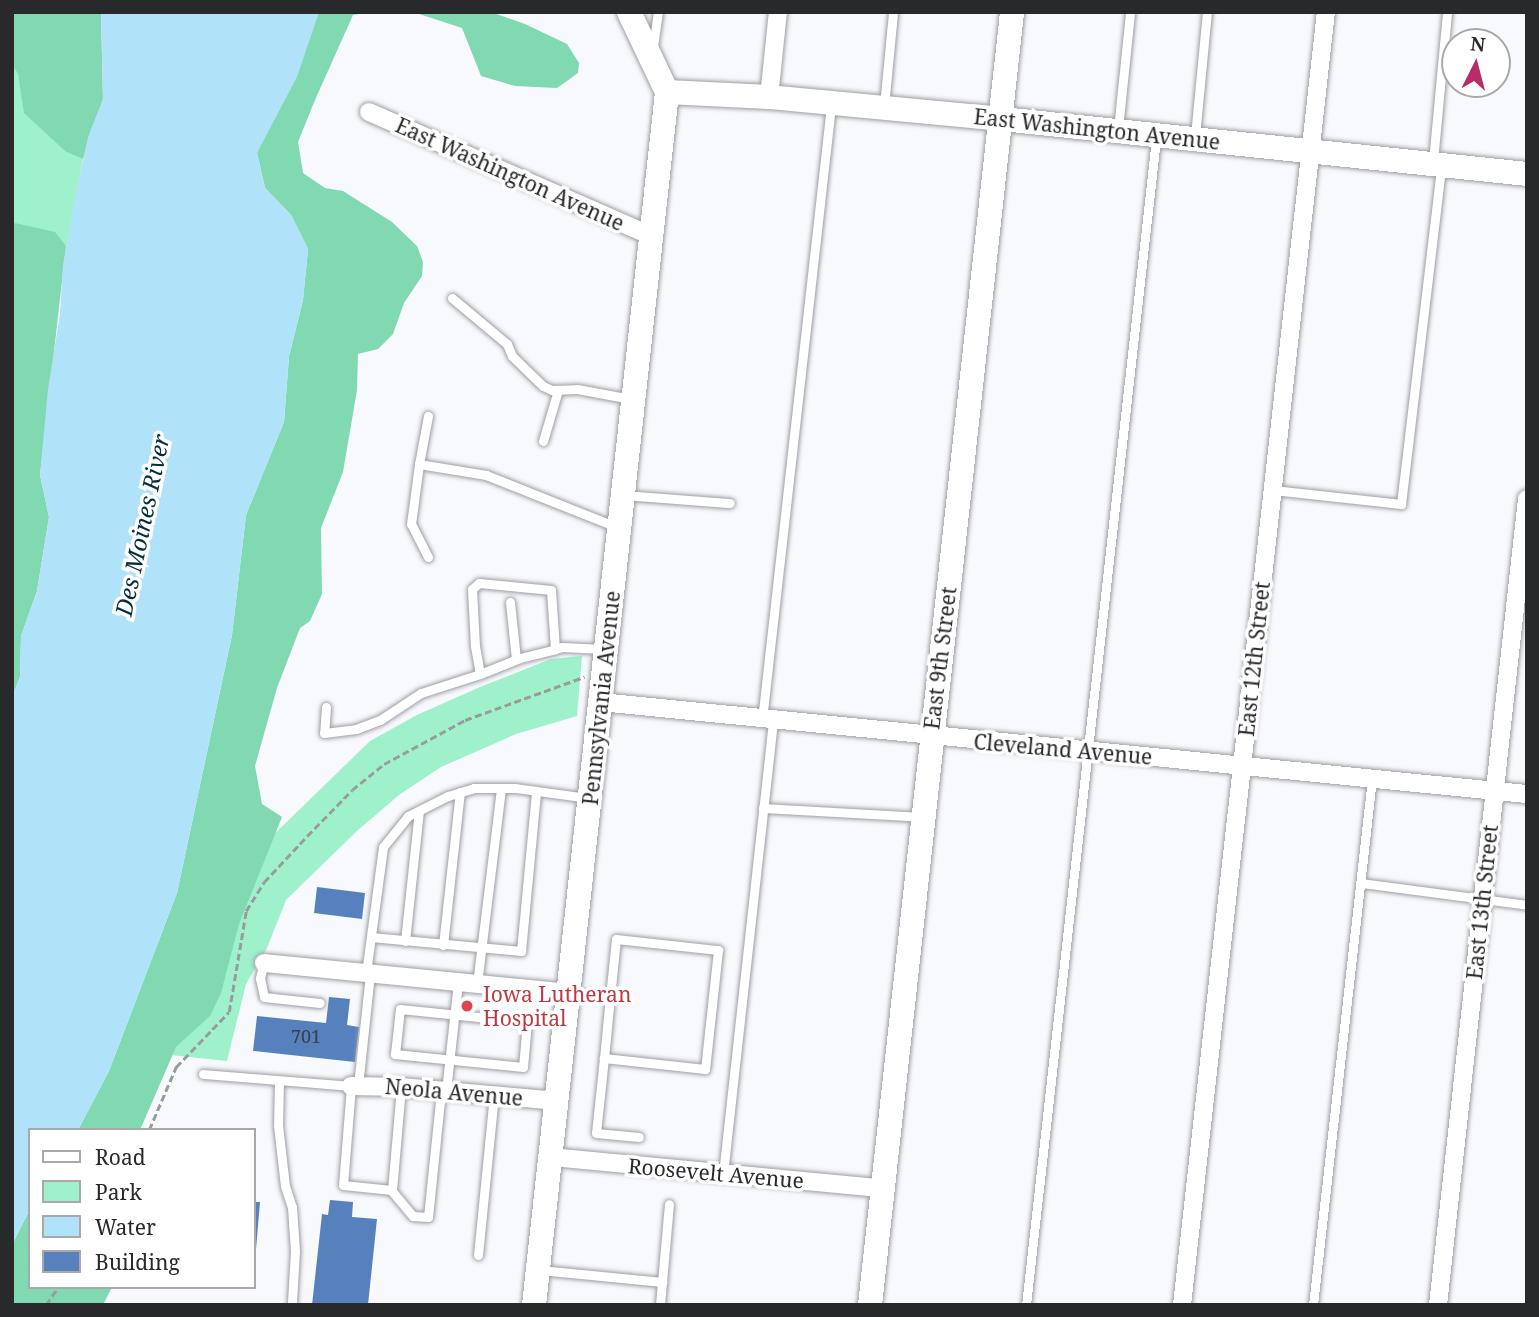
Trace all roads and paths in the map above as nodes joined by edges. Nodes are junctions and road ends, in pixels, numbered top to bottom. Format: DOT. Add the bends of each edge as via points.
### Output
graph roads {
  1 [pos="629,12"];
  2 [pos="658,12"];
  3 [pos="778,12"];
  4 [pos="893,12"];
  5 [pos="1012,12"];
  6 [pos="1130,12"];
  7 [pos="1207,12"];
  8 [pos="1326,12"];
  9 [pos="1447,12"];
  10 [pos="652,59"];
  11 [pos="667,92"];
  12 [pos="769,97"];
  13 [pos="831,103"];
  14 [pos="884,108"];
  15 [pos="369,112"];
  16 [pos="1002,119"];
  17 [pos="1118,131"];
  18 [pos="1157,134"];
  19 [pos="1195,138"];
  20 [pos="1310,151"];
  21 [pos="1437,164"];
  22 [pos="1527,174"];
  23 [pos="652,236"];
  24 [pos="452,298"];
  25 [pos="558,390"];
  26 [pos="633,400"];
  27 [pos="428,416"];
  28 [pos="543,441"];
  29 [pos="419,464"];
  30 [pos="1273,490"];
  31 [pos="623,495"];
  32 [pos="1527,499"];
  33 [pos="730,503"];
  34 [pos="619,528"];
  35 [pos="429,557"];
  36 [pos="510,602"];
  37 [pos="555,649"];
  38 [pos="606,650"];
  39 [pos="516,659"];
  40 [pos="480,674"];
  41 [pos="585,676"];
  42 [pos="600,702"];
  43 [pos="326,707"];
  44 [pos="768,720"];
  45 [pos="931,737"];
  46 [pos="1087,751"];
  47 [pos="1242,766"];
  48 [pos="1372,778"];
  49 [pos="501,788"];
  50 [pos="1494,790"];
  51 [pos="536,791"];
  52 [pos="460,792"];
  53 [pos="1527,794"];
  54 [pos="590,798"];
  55 [pos="764,808"];
  56 [pos="419,811"];
  57 [pos="922,817"];
  58 [pos="1361,883"];
  59 [pos="1482,900"];
  60 [pos="1527,905"];
  61 [pos="371,937"];
  62 [pos="405,941"];
  63 [pos="443,945"];
  64 [pos="481,949"];
  65 [pos="264,963"];
  66 [pos="368,973"];
  67 [pos="458,982"];
  68 [pos="477,984"];
  69 [pos="569,993"];
  70 [pos="610,997"];
  71 [pos="320,1003"];
  72 [pos="454,1013"];
  73 [pos="604,1058"];
  74 [pos="449,1060"];
  75 [pos="203,1074"];
  76 [pos="279,1082"];
  77 [pos="355,1086"];
  78 [pos="401,1087"];
  79 [pos="443,1091"];
  80 [pos="494,1096"];
  81 [pos="556,1101"];
  82 [pos="150,1128"];
  83 [pos="639,1137"];
  84 [pos="551,1157"];
  85 [pos="723,1174"];
  86 [pos="882,1188"];
  87 [pos="391,1190"];
  88 [pos="669,1204"];
  89 [pos="478,1255"];
  90 [pos="538,1270"];
  91 [pos="662,1282"];
  92 [pos="57,1289"];
  93 [pos="292,1301"];
  94 [pos="46,1305"];
  95 [pos="534,1305"];
  96 [pos="660,1305"];
  97 [pos="870,1305"];
  98 [pos="1026,1305"];
  99 [pos="1182,1305"];
  100 [pos="1313,1305"];
  101 [pos="1438,1305"];
  1 -- 10 [label="street"];
  2 -- 10 [label="lane"];
  3 -- 12 [label="street"];
  4 -- 14 [label="lane"];
  5 -- 16 [label="street, East 9th Street"];
  6 -- 17 [label="lane"];
  7 -- 19 [label="lane"];
  8 -- 20 [label="street, East 12th Street"];
  9 -- 21 [label="lane"];
  10 -- 11 [label="street"];
  11 -- 12 [label="street, East Washington Avenue"];
  11 -- 23 [label="street, Pennsylvania Avenue"];
  12 -- 13 [label="street, East Washington Avenue"];
  13 -- 14 [label="street, East Washington Avenue"];
  13 -- 44 [label="lane"];
  14 -- 16 [label="street, East Washington Avenue"];
  15 -- 23 [label="street, East Washington Avenue"];
  16 -- 17 [label="street, East Washington Avenue"];
  16 -- 45 [label="street, East 9th Street"];
  17 -- 18 [label="street, East Washington Avenue"];
  18 -- 19 [label="street, East Washington Avenue"];
  18 -- 46 [label="lane"];
  19 -- 20 [label="street, East Washington Avenue"];
  20 -- 21 [label="street, East Washington Avenue"];
  20 -- 30 [label="street, East 12th Street"];
  21 -- 22 [label="street, East Washington Avenue"];
  21 -- 30 [label="lane" via="1401,504"];
  23 -- 26 [label="street, Pennsylvania Avenue"];
  24 -- 25 [label="lane" via="507,344 512,356 543,386"];
  25 -- 26 [label="lane" via="577,389"];
  25 -- 28 [label="lane"];
  26 -- 31 [label="street, Pennsylvania Avenue"];
  27 -- 29 [label="lane"];
  29 -- 34 [label="lane" via="485,475"];
  29 -- 35 [label="lane" via="411,524"];
  30 -- 47 [label="street, East 12th Street"];
  31 -- 33 [label="lane"];
  31 -- 34 [label="street, Pennsylvania Avenue"];
  32 -- 50 [label="street, East 13th Street"];
  34 -- 38 [label="street, Pennsylvania Avenue"];
  36 -- 39 [label="lane"];
  37 -- 38 [label="lane"];
  37 -- 39 [label="lane"];
  37 -- 40 [label="lane" via="551,590 479,583 472,589"];
  38 -- 42 [label="street, Pennsylvania Avenue"];
  39 -- 40 [label="lane"];
  40 -- 43 [label="lane" via="421,693 380,720 356,729 324,733"];
  41 -- 82 [label="path" via="465,720 384,764 316,827 264,882 246,911 229,1012 176,1067"];
  42 -- 44 [label="street, Cleveland Avenue"];
  42 -- 54 [label="street, Pennsylvania Avenue"];
  44 -- 45 [label="street, Cleveland Avenue"];
  44 -- 55 [label="lane"];
  45 -- 46 [label="street, Cleveland Avenue"];
  45 -- 57 [label="street, East 9th Street"];
  46 -- 47 [label="street, Cleveland Avenue"];
  46 -- 98 [label="lane"];
  47 -- 48 [label="street, Cleveland Avenue"];
  47 -- 99 [label="street, East 12th Street"];
  48 -- 50 [label="street, Cleveland Avenue"];
  48 -- 58 [label="lane"];
  49 -- 51 [label="lane"];
  49 -- 52 [label="lane"];
  49 -- 64 [label="lane"];
  50 -- 53 [label="street, Cleveland Avenue"];
  50 -- 59 [label="street, East 13th Street"];
  51 -- 54 [label="lane"];
  51 -- 64 [label="lane" via="521,951"];
  52 -- 56 [label="lane"];
  52 -- 63 [label="lane"];
  54 -- 69 [label="street, Pennsylvania Avenue"];
  55 -- 57 [label="lane"];
  55 -- 85 [label="lane"];
  56 -- 61 [label="lane" via="408,816 383,847"];
  56 -- 62 [label="lane"];
  57 -- 86 [label="street, East 9th Street"];
  58 -- 59 [label="lane"];
  58 -- 100 [label="lane"];
  59 -- 60 [label="lane"];
  59 -- 101 [label="street, East 13th Street"];
  61 -- 62 [label="lane"];
  61 -- 66 [label="lane"];
  62 -- 63 [label="lane"];
  63 -- 64 [label="lane"];
  64 -- 68 [label="lane"];
  65 -- 66 [label="street"];
  65 -- 71 [label="lane" via="260,978 264,997"];
  66 -- 67 [label="street"];
  66 -- 77 [label="lane"];
  67 -- 68 [label="street"];
  67 -- 72 [label="lane"];
  68 -- 69 [label="street"];
  69 -- 70 [label="lane"];
  69 -- 81 [label="street, Pennsylvania Avenue"];
  70 -- 73 [label="lane"];
  70 -- 73 [label="lane" via="616,939 718,950 705,1069"];
  72 -- 74 [label="lane"];
  72 -- 74 [label="lane" via="400,1009 396,1054"];
  72 -- 74 [label="lane" via="527,1022 523,1067"];
  73 -- 83 [label="lane" via="596,1133"];
  74 -- 79 [label="lane"];
  75 -- 76 [label="lane"];
  76 -- 77 [label="lane"];
  76 -- 93 [label="lane" via="278,1125 295,1251"];
  77 -- 78 [label="street, Neola Avenue"];
  77 -- 87 [label="lane" via="343,1185"];
  78 -- 79 [label="street, Neola Avenue"];
  78 -- 87 [label="lane"];
  79 -- 80 [label="street, Neola Avenue"];
  79 -- 87 [label="lane" via="428,1217 413,1216"];
  80 -- 81 [label="street, Neola Avenue"];
  80 -- 89 [label="lane"];
  81 -- 84 [label="street, Pennsylvania Avenue"];
  84 -- 85 [label="street, Roosevelt Avenue"];
  84 -- 90 [label="street, Pennsylvania Avenue"];
  85 -- 86 [label="street, Roosevelt Avenue"];
  86 -- 97 [label="street, East 9th Street"];
  88 -- 91 [label="lane"];
  90 -- 91 [label="lane"];
  90 -- 95 [label="street, Pennsylvania Avenue"];
  91 -- 96 [label="lane"];
  92 -- 94 [label="path"];
}
